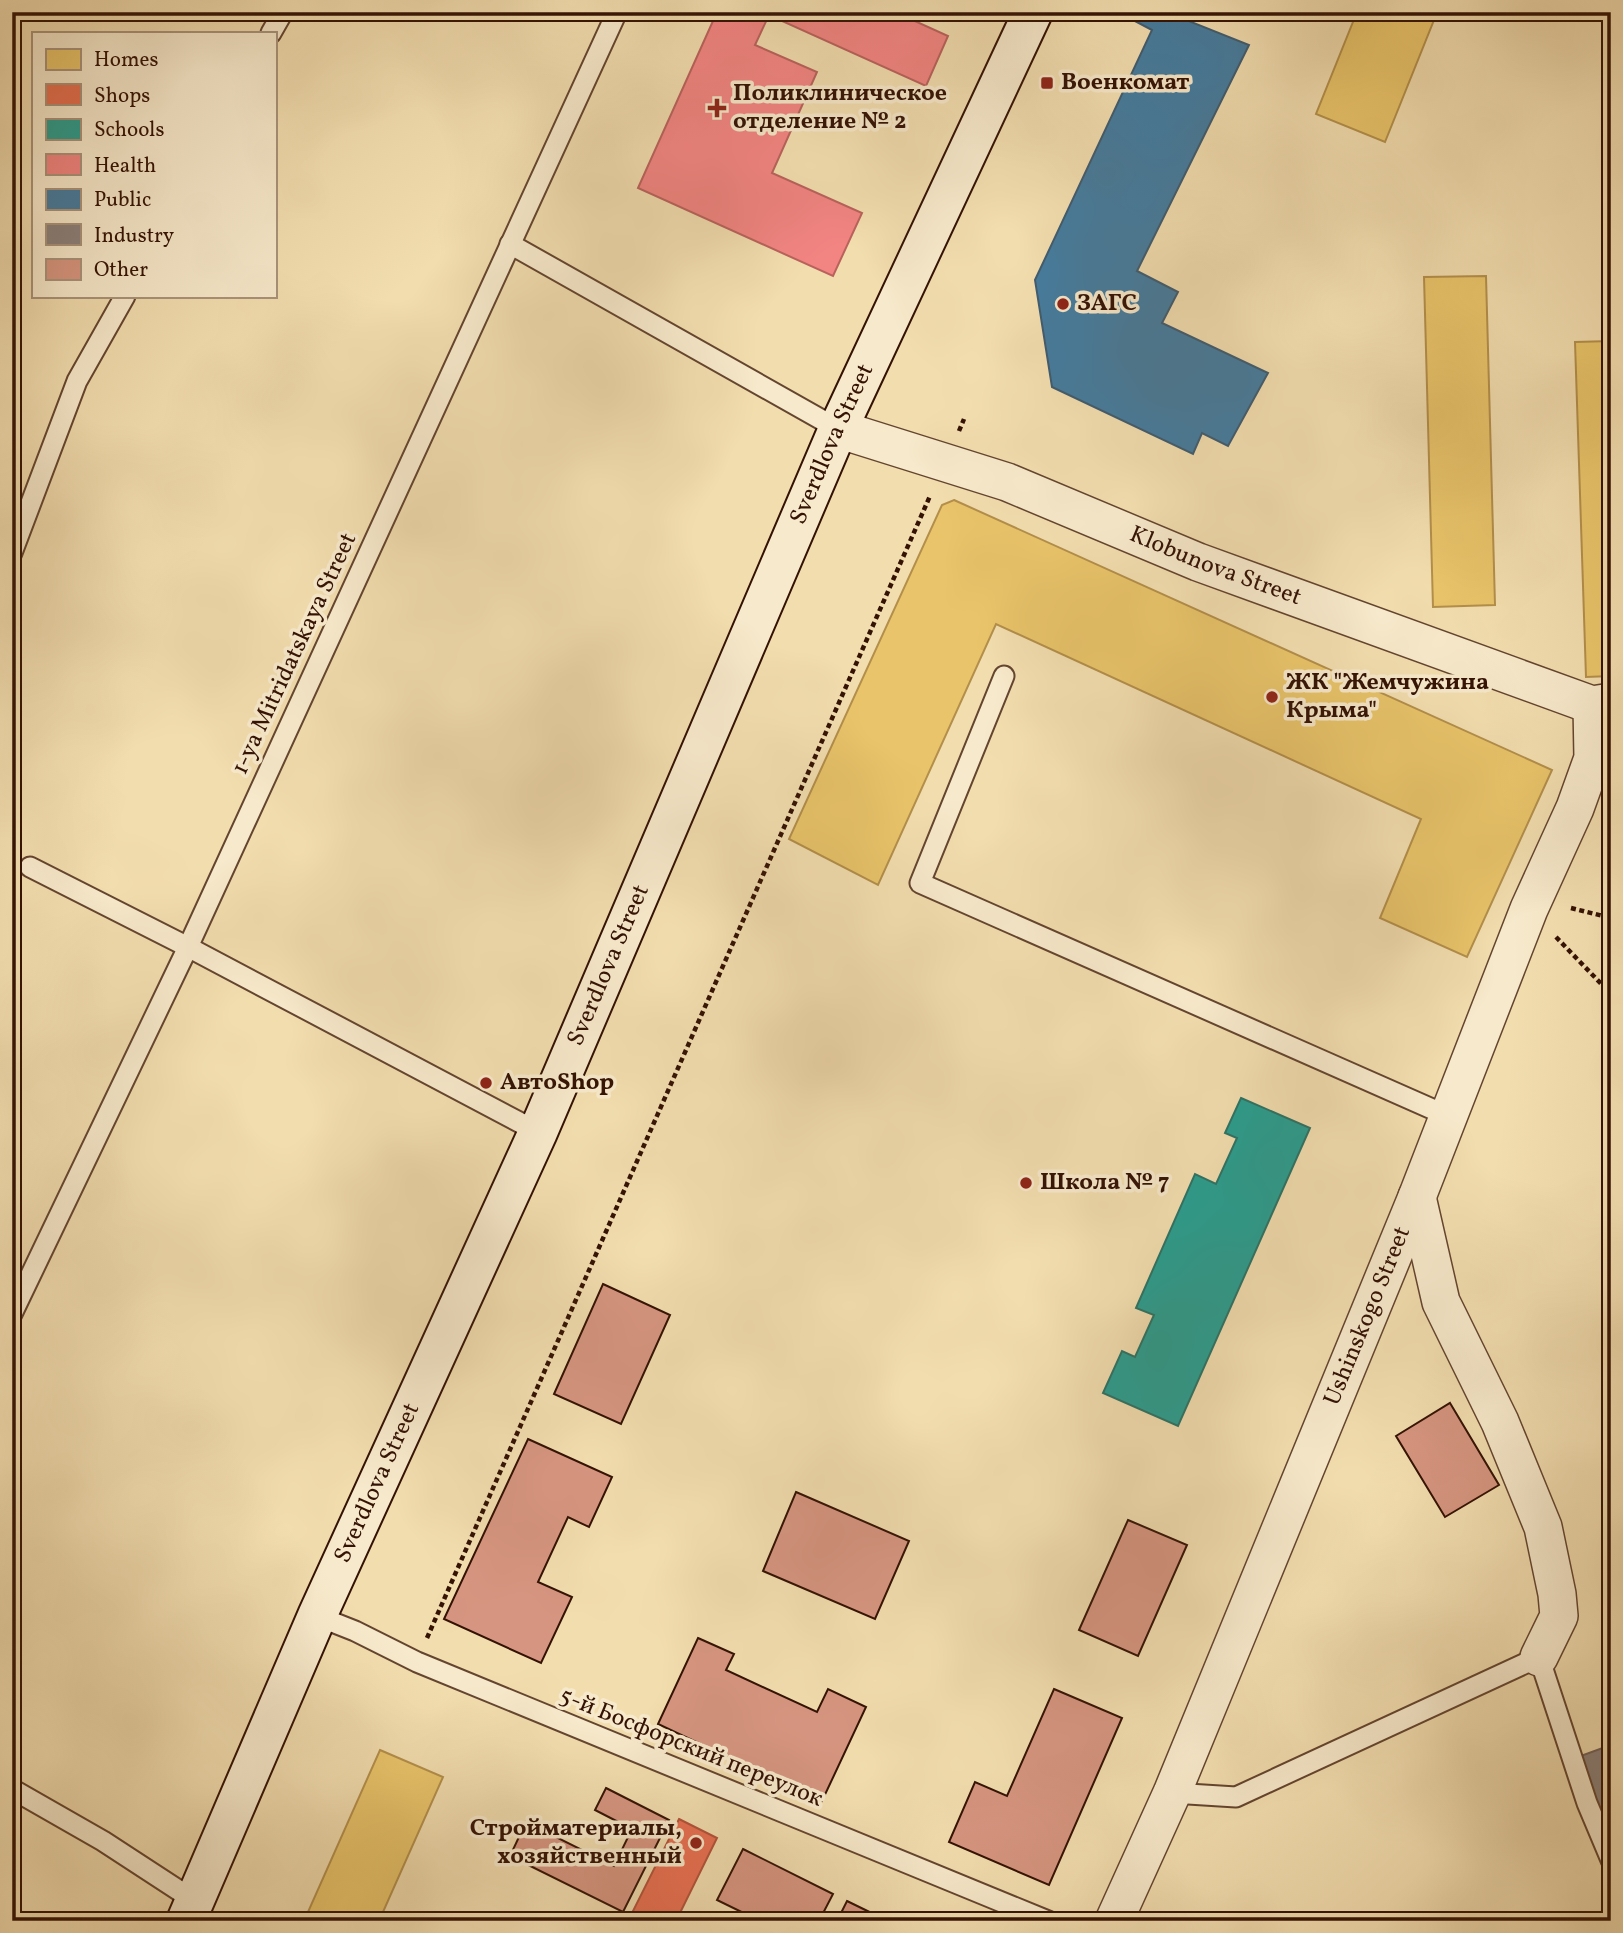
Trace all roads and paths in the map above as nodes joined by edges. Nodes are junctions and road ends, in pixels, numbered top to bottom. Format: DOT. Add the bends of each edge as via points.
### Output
graph roads {
  1 [pos="283,12"];
  2 [pos="617,12"];
  3 [pos="1033,12"];
  4 [pos="272,32"];
  5 [pos="510,244"];
  6 [pos="124,298"];
  7 [pos="964,419"];
  8 [pos="838,429"];
  9 [pos="945,463"];
  10 [pos="12,553"];
  11 [pos="1004,676"];
  12 [pos="1602,703"];
  13 [pos="30,867"];
  14 [pos="1529,909"];
  15 [pos="1611,918"];
  16 [pos="188,947"];
  17 [pos="1611,994"];
  18 [pos="1448,1116"];
  19 [pos="538,1132"];
  20 [pos="1417,1197"];
  21 [pos="12,1314"];
  22 [pos="317,1616"];
  23 [pos="1539,1657"];
  24 [pos="417,1662"];
  25 [pos="12,1789"];
  26 [pos="1172,1793"];
  27 [pos="1611,1860"];
  28 [pos="190,1911"];
  29 [pos="1048,1921"];
  30 [pos="1114,1921"];
  1 -- 4 [label="lane"];
  2 -- 5 [label="lane, 1-ya Mitridatskaya Street"];
  3 -- 8 [label="main road, Sverdlova Street"];
  5 -- 8 [label="lane"];
  5 -- 16 [label="lane, 1-ya Mitridatskaya Street"];
  6 -- 10 [label="lane" via="78,380"];
  7 -- 9 [label="path"];
  8 -- 9 [label="street, Klobunova Street"];
  8 -- 19 [label="main road, Sverdlova Street"];
  9 -- 12 [label="street, Klobunova Street" via="1007,482 1198,562"];
  9 -- 24 [label="path"];
  11 -- 18 [label="lane" via="919,883"];
  12 -- 14 [label="street, Ushinskogo Street" via="1593,758"];
  13 -- 16 [label="lane"];
  14 -- 15 [label="path" via="1555,903"];
  14 -- 17 [label="path"];
  14 -- 18 [label="street, Ushinskogo Street"];
  16 -- 19 [label="lane"];
  16 -- 21 [label="lane, 1-ya Mitridatskaya Street"];
  18 -- 20 [label="street, Ushinskogo Street"];
  19 -- 22 [label="main road, Sverdlova Street"];
  20 -- 23 [label="street" via="1441,1302 1500,1422 1543,1527 1559,1616"];
  20 -- 26 [label="street, Ushinskogo Street"];
  22 -- 24 [label="lane, 5-й Босфорский переулок"];
  22 -- 28 [label="main road, Sverdlova Street"];
  23 -- 26 [label="lane" via="1236,1797"];
  23 -- 27 [label="lane" via="1587,1803"];
  24 -- 29 [label="lane, 5-й Босфорский переулок"];
  25 -- 28 [label="lane" via="103,1841"];
  26 -- 30 [label="street, Ushinskogo Street"];
}
